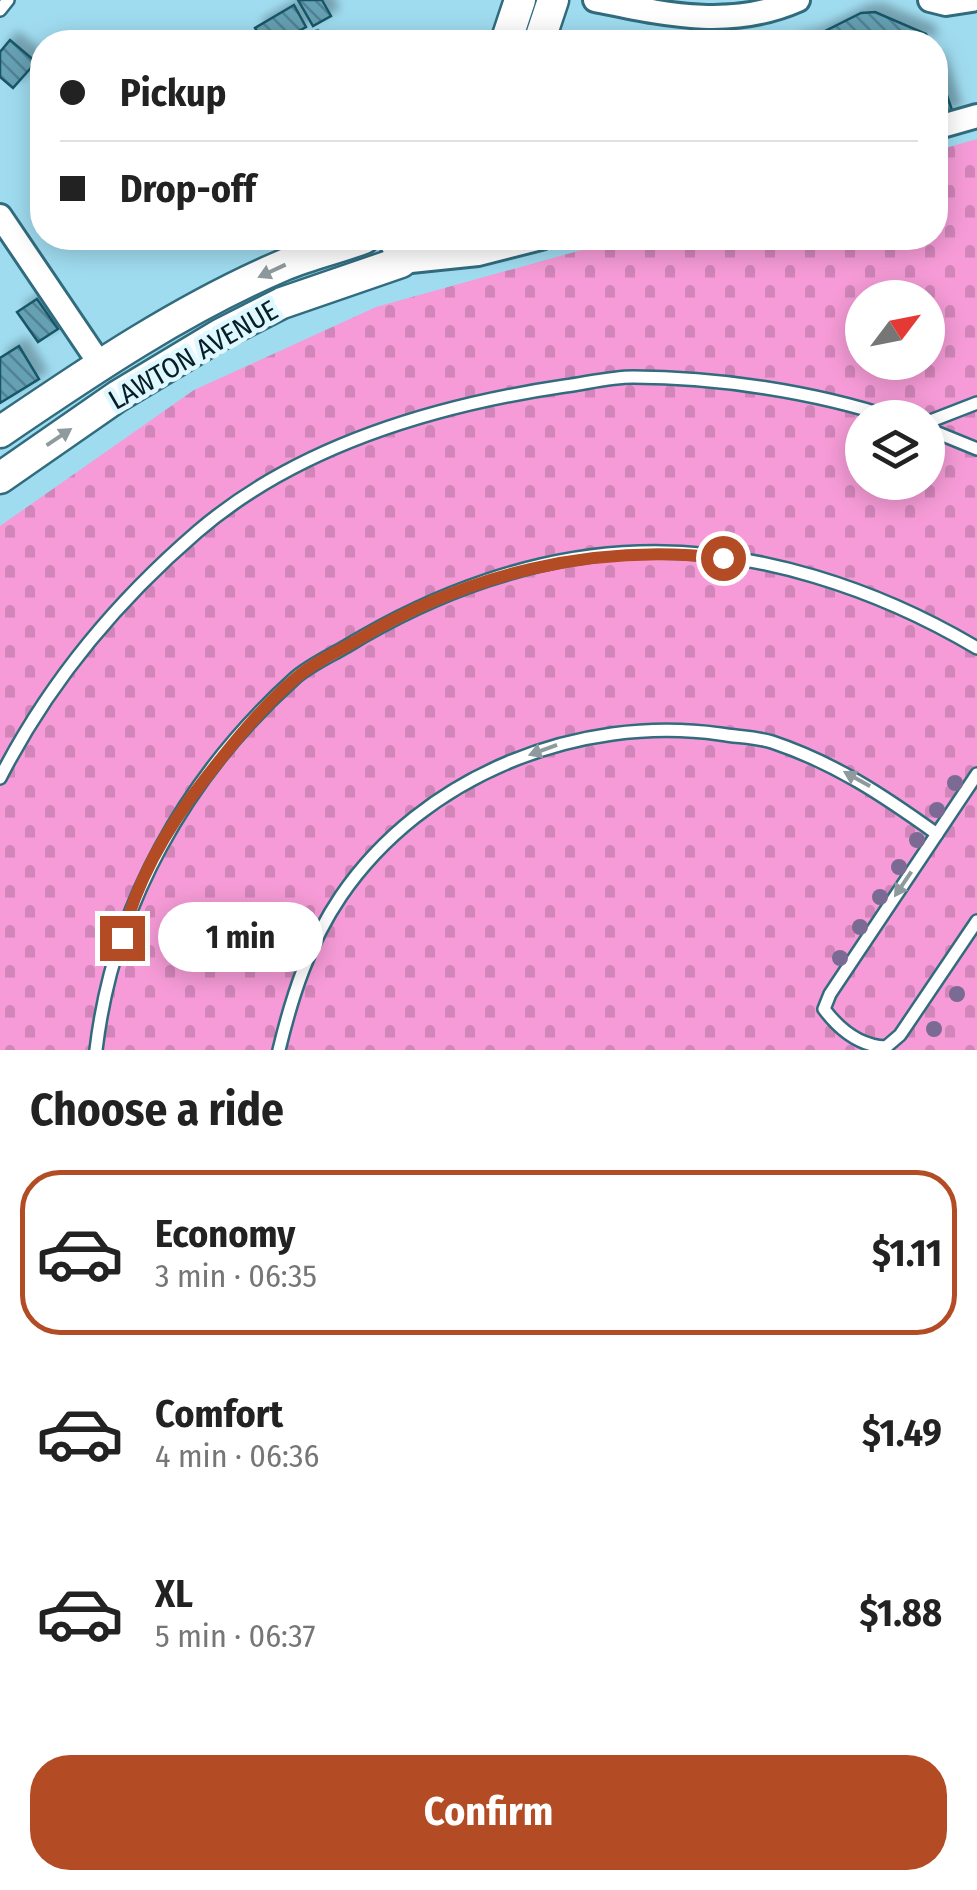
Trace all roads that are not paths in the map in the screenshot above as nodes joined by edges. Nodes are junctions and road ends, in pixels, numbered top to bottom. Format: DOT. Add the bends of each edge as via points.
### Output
graph roads {
  1 [pos="8,0"];
  2 [pos="520,0"];
  3 [pos="553,0"];
  4 [pos="595,0"];
  5 [pos="798,0"];
  6 [pos="930,0"];
  7 [pos="972,0"];
  8 [pos="0,10"];
  9 [pos="510,30"];
  10 [pos="543,30"];
  11 [pos="977,116"];
  12 [pos="948,124"];
  13 [pos="0,216"];
  14 [pos="328,250"];
  15 [pos="395,250"];
  16 [pos="494,250"];
  17 [pos="100,364"];
  18 [pos="845,402"];
  19 [pos="977,404"];
  20 [pos="945,418"];
  21 [pos="0,432"];
  22 [pos="945,434"];
  23 [pos="977,449"];
  24 [pos="0,478"];
  25 [pos="977,648"];
  26 [pos="977,774"];
  27 [pos="0,778"];
  28 [pos="937,834"];
  29 [pos="977,921"];
  30 [pos="96,1050"];
  31 [pos="278,1050"];
  1 -- 8 [label="lane"];
  2 -- 9 [label="main road"];
  3 -- 10 [label="main road"];
  4 -- 5 [label="street" via="668,15 728,18"];
  6 -- 7 [label="street"];
  11 -- 12 [label="street"];
  13 -- 17 [label="street"];
  14 -- 17 [label="main road, LAWTON AVENUE, one-way" via="208,302"];
  15 -- 16 [label="street"];
  24 -- 15 [label="main road, LAWTON AVENUE, one-way" via="221,334"];
  17 -- 21 [label="main road, LAWTON AVENUE"];
  18 -- 27 [label="lane" via="631,377 484,398 364,434 199,530 99,626"];
  19 -- 20 [label="lane"];
  22 -- 23 [label="lane"];
  25 -- 30 [label="lane" via="925,617 755,561 638,552 565,561 458,588 298,676 238,736 174,820 129,909"];
  26 -- 28 [label="lane"];
  28 -- 29 [label="lane, one-way" via="824,1009 868,1046 886,1047"];
  28 -- 31 [label="lane, one-way" via="858,778 769,741 674,728 577,738 487,770 406,824 342,895 296,980"];
}
